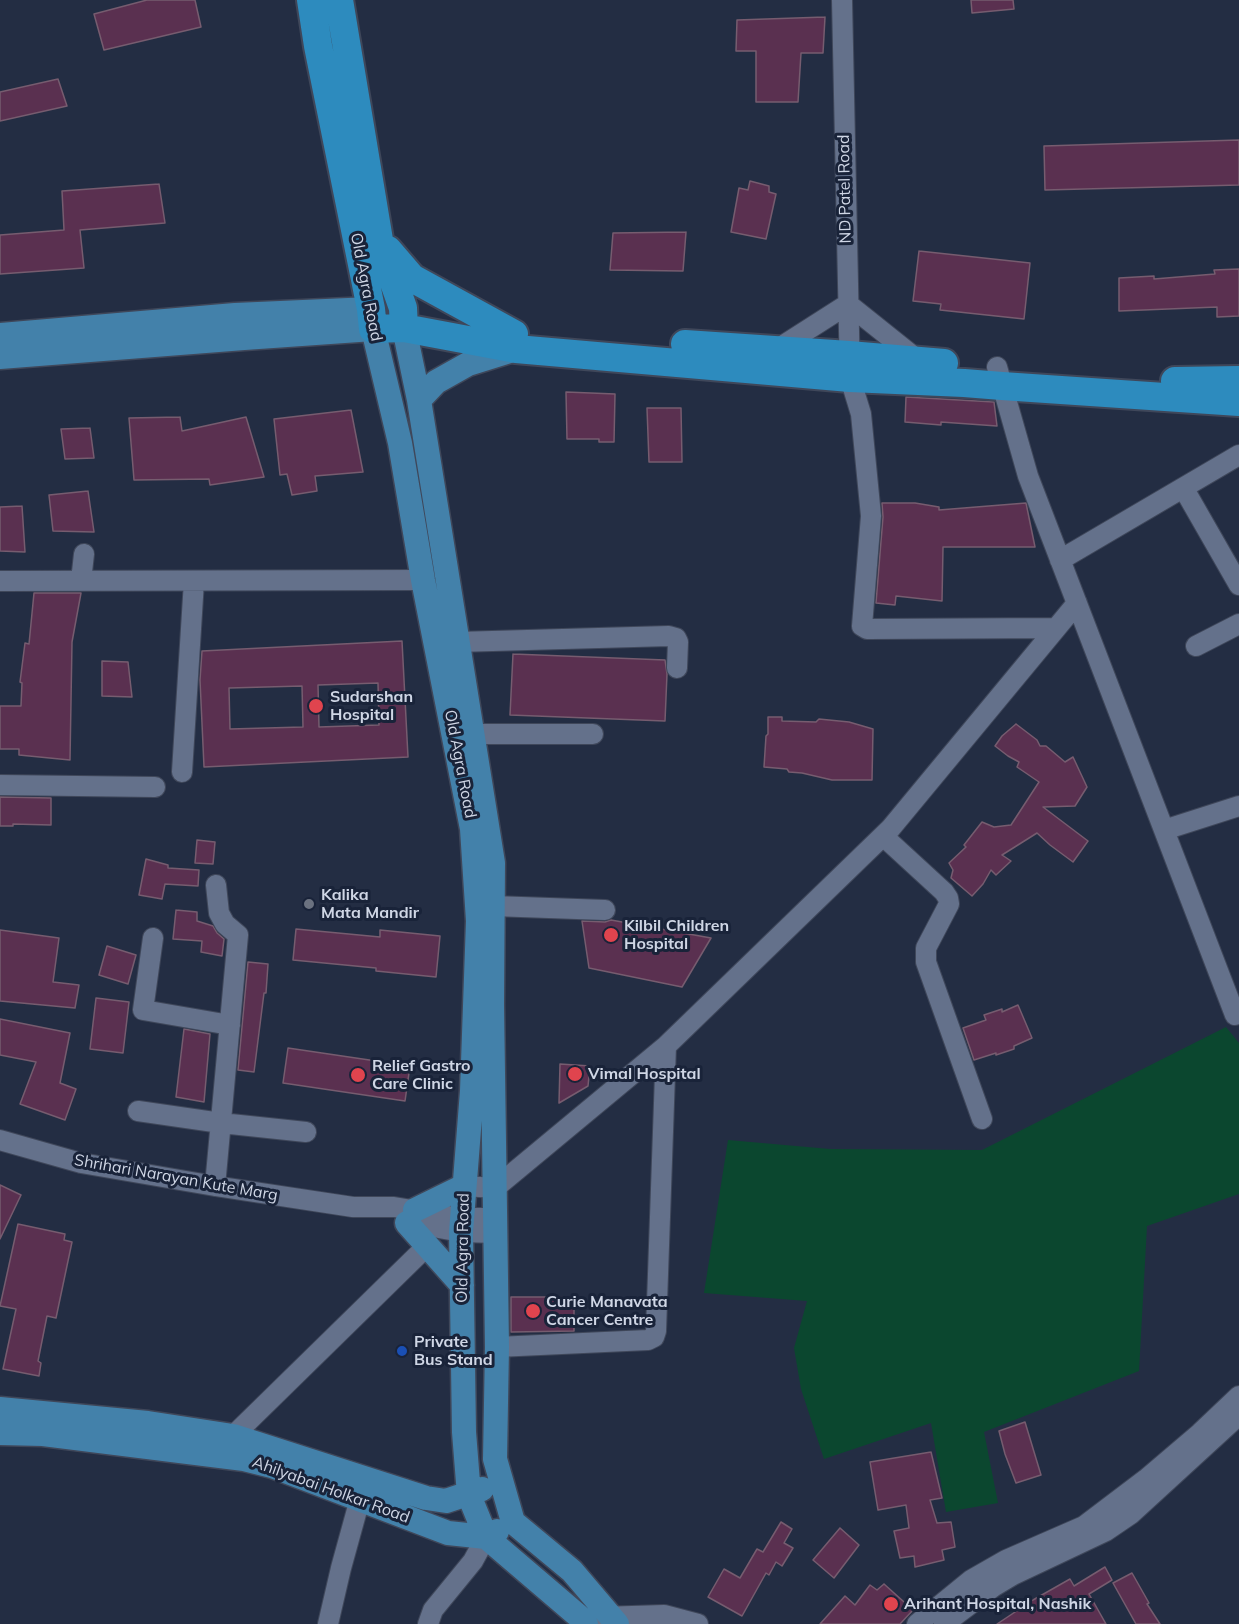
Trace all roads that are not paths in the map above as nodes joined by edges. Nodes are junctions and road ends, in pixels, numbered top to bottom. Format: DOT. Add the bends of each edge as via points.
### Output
graph roads {
  1 [pos="311,0"];
  2 [pos="339,0"];
  3 [pos="842,0"];
  4 [pos="379,240"];
  5 [pos="848,304"];
  6 [pos="404,318"];
  7 [pos="372,319"];
  8 [pos="0,335"];
  9 [pos="515,341"];
  10 [pos="776,350"];
  11 [pos="0,357"];
  12 [pos="920,362"];
  13 [pos="849,366"];
  14 [pos="999,377"];
  15 [pos="1239,380"];
  16 [pos="419,400"];
  17 [pos="1239,402"];
  18 [pos="1239,456"];
  19 [pos="1184,489"];
  20 [pos="84,554"];
  21 [pos="1060,560"];
  22 [pos="123,570"];
  23 [pos="423,580"];
  24 [pos="0,581"];
  25 [pos="81,581"];
  26 [pos="106,581"];
  27 [pos="194,581"];
  28 [pos="1239,585"];
  29 [pos="1077,603"];
  30 [pos="1239,624"];
  31 [pos="1056,628"];
  32 [pos="447,643"];
  33 [pos="1196,646"];
  34 [pos="677,668"];
  35 [pos="472,734"];
  36 [pos="593,734"];
  37 [pos="182,772"];
  38 [pos="0,785"];
  39 [pos="155,787"];
  40 [pos="1239,806"];
  41 [pos="1164,830"];
  42 [pos="883,836"];
  43 [pos="216,885"];
  44 [pos="493,906"];
  45 [pos="605,910"];
  46 [pos="153,938"];
  47 [pos="1234,1015"];
  48 [pos="230,1025"];
  49 [pos="666,1046"];
  50 [pos="138,1111"];
  51 [pos="982,1119"];
  52 [pos="221,1123"];
  53 [pos="306,1132"];
  54 [pos="0,1140"];
  55 [pos="215,1186"];
  56 [pos="464,1186"];
  57 [pos="495,1188"];
  58 [pos="411,1217"];
  59 [pos="461,1225"];
  60 [pos="495,1226"];
  61 [pos="427,1246"];
  62 [pos="462,1286"];
  63 [pos="497,1347"];
  64 [pos="1239,1396"];
  65 [pos="0,1409"];
  66 [pos="1239,1415"];
  67 [pos="0,1433"];
  68 [pos="233,1436"];
  69 [pos="498,1471"];
  70 [pos="1151,1485"];
  71 [pos="362,1489"];
  72 [pos="469,1495"];
  73 [pos="513,1522"];
  74 [pos="486,1537"];
  75 [pos="614,1620"];
  76 [pos="584,1622"];
  77 [pos="328,1624"];
  78 [pos="428,1624"];
  79 [pos="698,1624"];
  80 [pos="917,1624"];
  81 [pos="944,1624"];
  1 -- 7 [label="highway, Old Agra Road"];
  2 -- 4 [label="highway, Old Agra Road"];
  3 -- 5 [label="street, ND Patel Road"];
  4 -- 6 [label="highway, Old Agra Road"];
  4 -- 9 [label="highway" via="412,278"];
  5 -- 10 [label="street"];
  5 -- 12 [label="street"];
  5 -- 13 [label="street, ND Patel Road"];
  6 -- 7 [label="highway"];
  6 -- 9 [label="highway"];
  6 -- 16 [label="main road, Old Agra Road"];
  7 -- 8 [label="main road" via="235,315"];
  7 -- 11 [label="main road" via="244,338"];
  7 -- 23 [label="main road, Old Agra Road" via="400,443"];
  9 -- 10 [label="highway"];
  9 -- 13 [label="highway"];
  9 -- 16 [label="main road" via="436,382"];
  10 -- 13 [label="highway"];
  12 -- 13 [label="highway"];
  12 -- 14 [label="highway"];
  13 -- 14 [label="highway" via="964,383"];
  13 -- 31 [label="street, ND Patel Road" via="861,414 871,516 862,626"];
  14 -- 15 [label="highway"];
  14 -- 17 [label="highway"];
  14 -- 21 [label="street" via="1028,476"];
  16 -- 32 [label="main road, Old Agra Road"];
  18 -- 19 [label="street"];
  19 -- 21 [label="street"];
  19 -- 28 [label="street"];
  20 -- 25 [label="street"];
  21 -- 29 [label="street"];
  22 -- 26 [label="street"];
  23 -- 27 [label="street"];
  23 -- 32 [label="main road, Old Agra Road"];
  24 -- 25 [label="street"];
  25 -- 26 [label="street"];
  26 -- 27 [label="street"];
  27 -- 37 [label="street"];
  29 -- 31 [label="street"];
  29 -- 41 [label="street"];
  30 -- 33 [label="street"];
  31 -- 42 [label="street"];
  32 -- 34 [label="street" via="669,636 678,642"];
  32 -- 35 [label="main road, Old Agra Road"];
  32 -- 56 [label="main road, Old Agra Road" via="472,829 478,921"];
  35 -- 36 [label="street"];
  35 -- 44 [label="main road, Old Agra Road" via="493,863"];
  38 -- 39 [label="street"];
  40 -- 41 [label="street"];
  41 -- 47 [label="street"];
  42 -- 49 [label="street"];
  42 -- 51 [label="street" via="948,898 949,904 926,948 926,962"];
  43 -- 48 [label="street" via="219,913 238,935"];
  44 -- 45 [label="street"];
  44 -- 57 [label="main road, Old Agra Road"];
  46 -- 48 [label="street" via="143,1010"];
  48 -- 52 [label="street"];
  49 -- 57 [label="street"];
  49 -- 63 [label="street" via="654,1337"];
  50 -- 52 [label="street"];
  52 -- 53 [label="street"];
  52 -- 55 [label="street"];
  54 -- 55 [label="street, Shrihari Narayan Kute Marg" via="81,1163"];
  55 -- 58 [label="street, Shrihari Narayan Kute Marg" via="354,1207 394,1207"];
  56 -- 57 [label="street"];
  56 -- 58 [label="main road"];
  56 -- 59 [label="main road, Old Agra Road"];
  57 -- 60 [label="main road, Old Agra Road"];
  58 -- 59 [label="street, Shrihari Narayan Kute Marg"];
  58 -- 61 [label="main road"];
  59 -- 60 [label="street, Shrihari Narayan Kute Marg"];
  59 -- 62 [label="main road, Old Agra Road"];
  60 -- 63 [label="main road, Old Agra Road"];
  61 -- 62 [label="main road"];
  61 -- 68 [label="street"];
  62 -- 72 [label="main road, Old Agra Road"];
  63 -- 69 [label="main road, Old Agra Road"];
  64 -- 70 [label="street"];
  65 -- 68 [label="main road, Ahilyabai Holkar Road" via="148,1423"];
  66 -- 70 [label="street"];
  67 -- 71 [label="main road, Ahilyabai Holkar Road" via="43,1434 244,1459"];
  68 -- 71 [label="main road, Ahilyabai Holkar Road"];
  69 -- 72 [label="main road, Ahilyabai Holkar Road"];
  69 -- 73 [label="main road, Old Agra Road"];
  70 -- 80 [label="street" via="1084,1526 971,1580"];
  70 -- 81 [label="street" via="1131,1514 1106,1531 1013,1575"];
  71 -- 72 [label="main road, Ahilyabai Holkar Road" via="446,1501"];
  71 -- 74 [label="main road, Ahilyabai Holkar Road" via="448,1533"];
  71 -- 77 [label="street"];
  72 -- 74 [label="main road, Old Agra Road"];
  73 -- 74 [label="main road"];
  73 -- 75 [label="main road" via="572,1571"];
  74 -- 76 [label="main road"];
  74 -- 78 [label="street" via="473,1562 433,1610"];
  75 -- 76 [label="street"];
  75 -- 79 [label="street" via="664,1615"];
}
